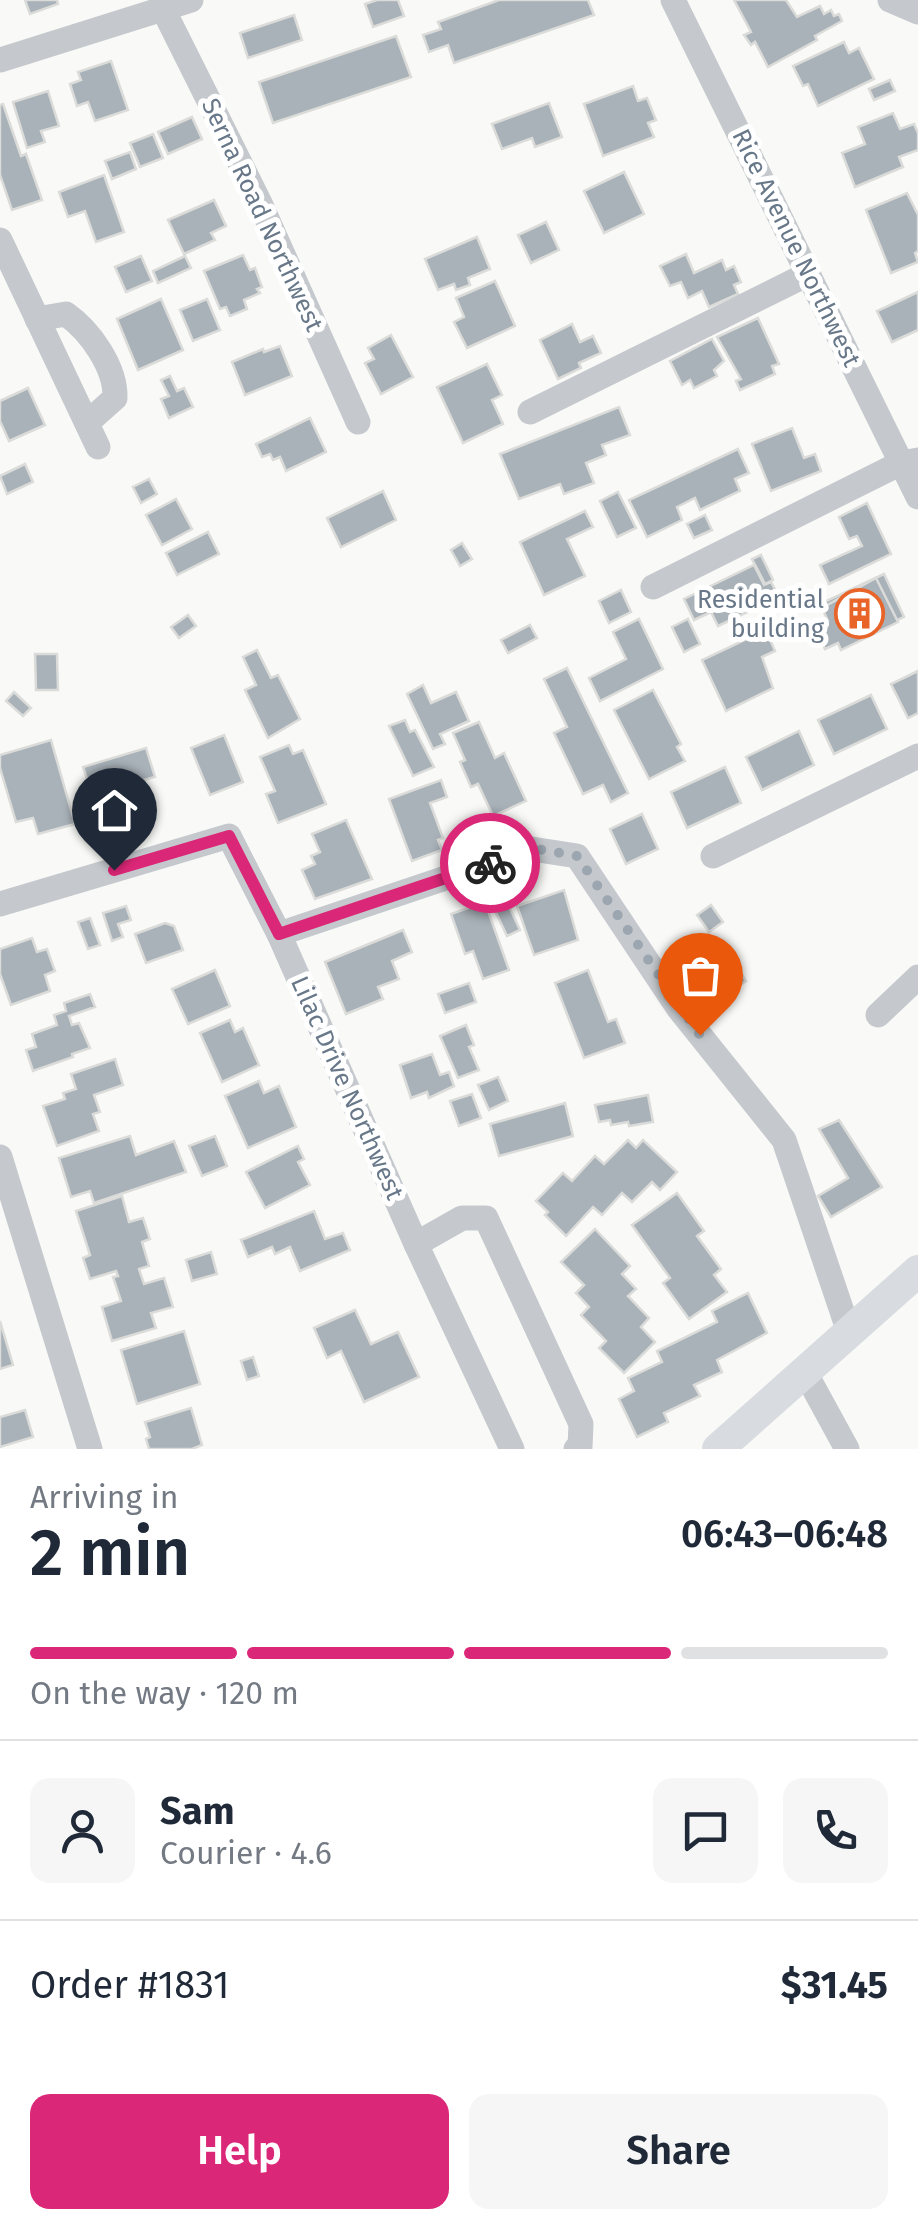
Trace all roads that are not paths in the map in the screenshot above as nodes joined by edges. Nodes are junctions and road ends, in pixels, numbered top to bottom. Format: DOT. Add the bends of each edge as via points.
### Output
graph roads {
  1 [pos="191,0"];
  2 [pos="673,0"];
  3 [pos="890,0"];
  4 [pos="164,8"];
  5 [pos="918,12"];
  6 [pos="0,60"];
  7 [pos="0,240"];
  8 [pos="808,274"];
  9 [pos="38,319"];
  10 [pos="530,412"];
  11 [pos="86,422"];
  12 [pos="358,422"];
  13 [pos="98,447"];
  14 [pos="909,461"];
  15 [pos="918,497"];
  16 [pos="652,587"];
  17 [pos="918,756"];
  18 [pos="713,856"];
  19 [pos="0,904"];
  20 [pos="279,934"];
  21 [pos="918,977"];
  22 [pos="878,1015"];
  23 [pos="0,1157"];
  24 [pos="416,1244"];
  25 [pos="918,1270"];
  26 [pos="849,1332"];
  27 [pos="806,1374"];
  28 [pos="90,1449"];
  29 [pos="512,1449"];
  30 [pos="576,1449"];
  31 [pos="718,1449"];
  32 [pos="847,1449"];
  1 -- 4 [label="street"];
  2 -- 8 [label="street, Rice Avenue Northwest"];
  3 -- 5 [label="street"];
  4 -- 6 [label="street"];
  4 -- 12 [label="street, Serna Road Northwest"];
  7 -- 9 [label="street"];
  8 -- 10 [label="street"];
  8 -- 14 [label="street, Rice Avenue Northwest"];
  9 -- 11 [label="street"];
  9 -- 11 [label="street" via="66,314 85,328 116,384 116,398"];
  11 -- 13 [label="street"];
  14 -- 15 [label="street, Rice Avenue Northwest"];
  14 -- 16 [label="street"];
  17 -- 18 [label="street"];
  19 -- 20 [label="street, Lilac Drive Northwest" via="229,836"];
  20 -- 24 [label="street, Lilac Drive Northwest"];
  20 -- 26 [label="street" via="532,848 577,856 679,1009 784,1140"];
  21 -- 22 [label="street"];
  23 -- 28 [label="street"];
  24 -- 29 [label="street, Lilac Drive Northwest"];
  24 -- 30 [label="street" via="462,1218 486,1218 581,1424"];
  25 -- 26 [label="main road"];
  26 -- 27 [label="main road"];
  27 -- 31 [label="main road"];
  27 -- 32 [label="street"];
}
